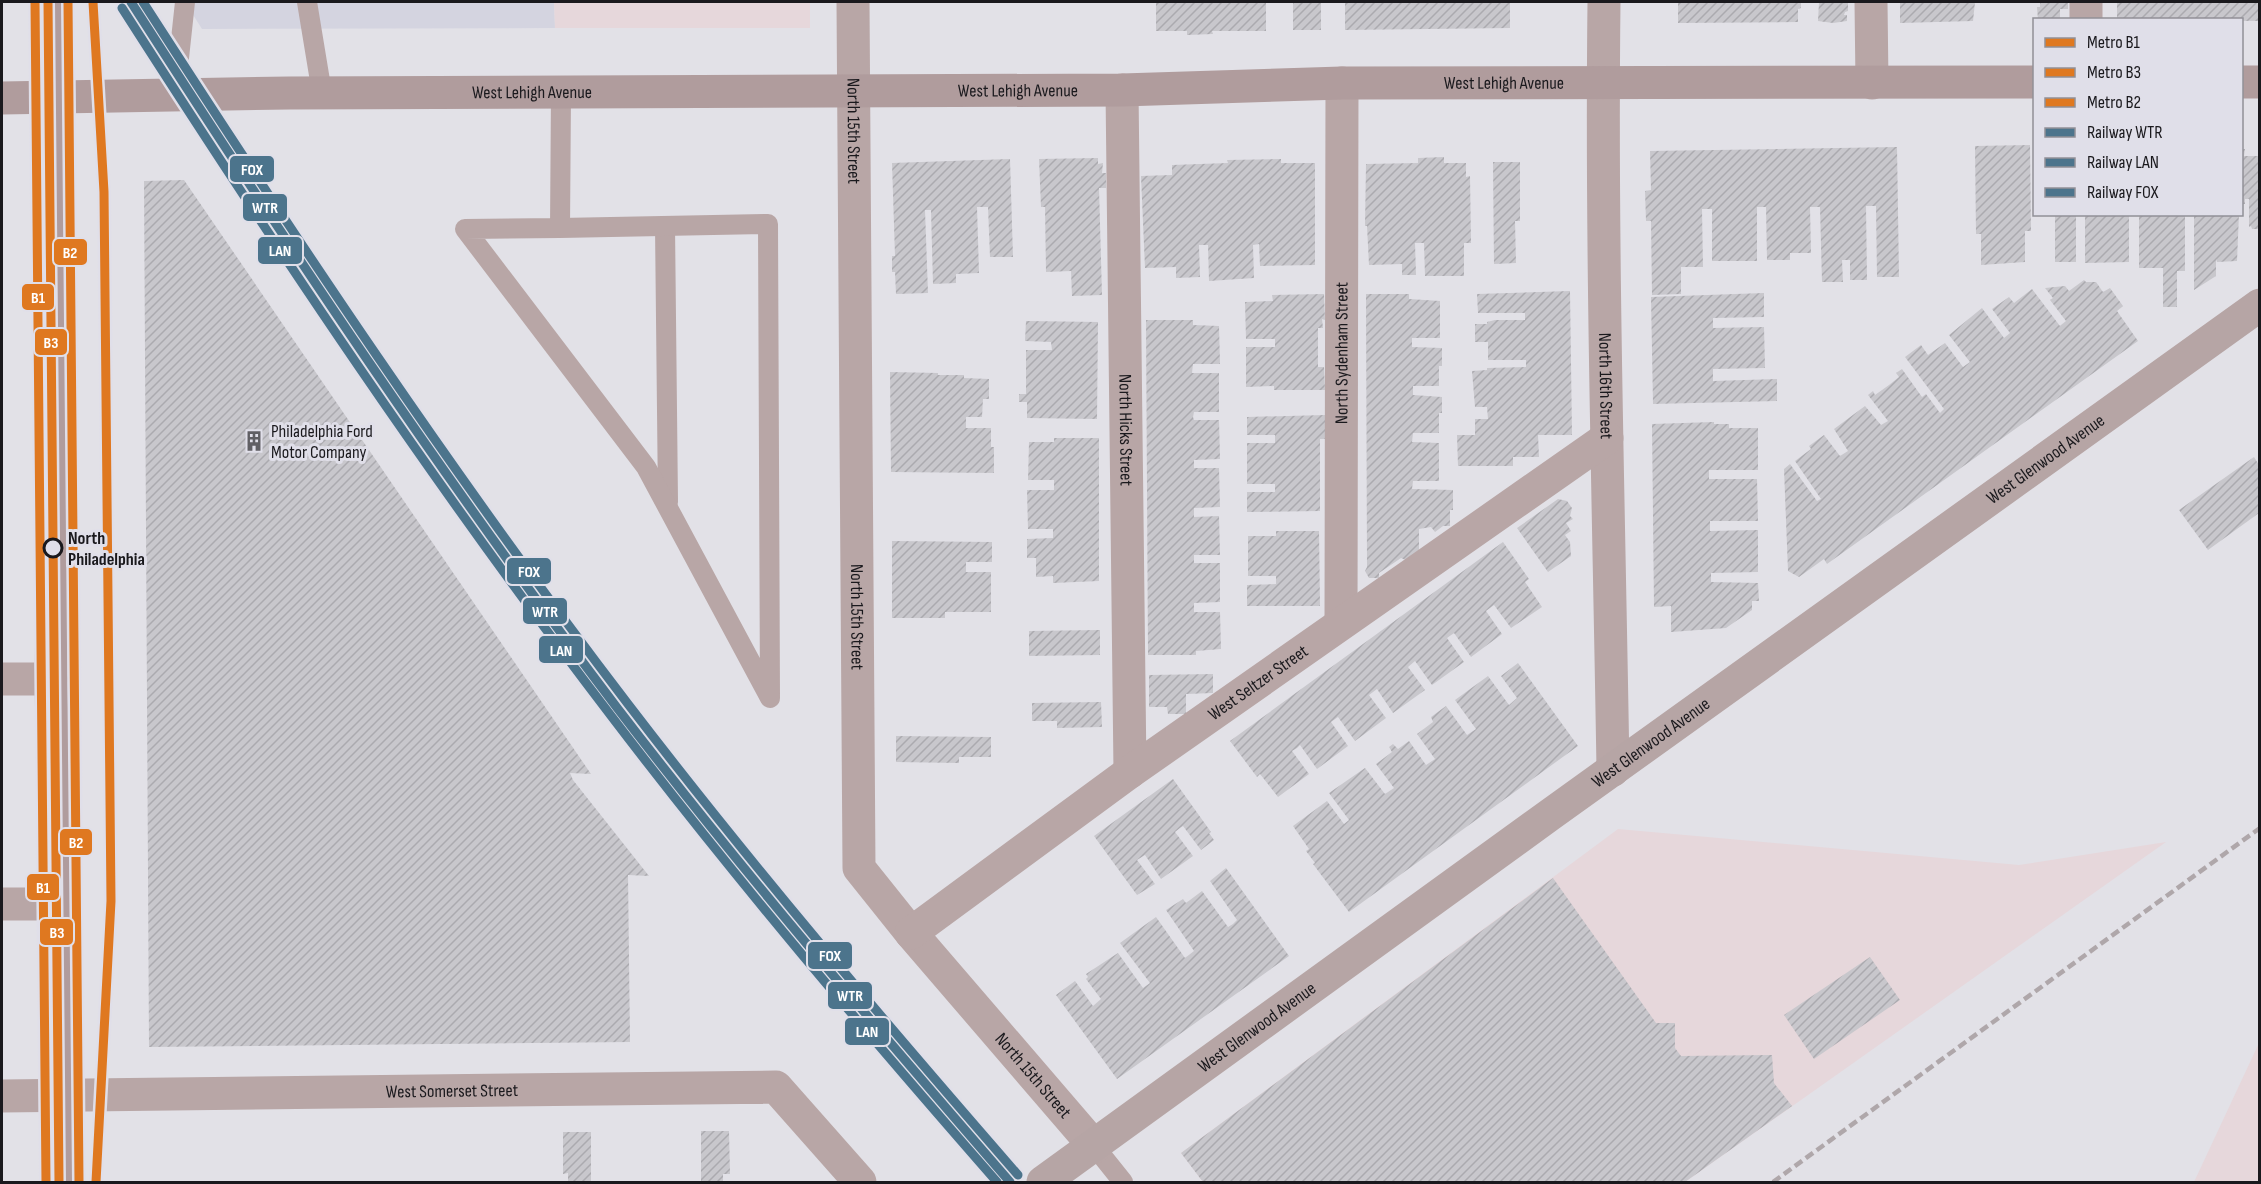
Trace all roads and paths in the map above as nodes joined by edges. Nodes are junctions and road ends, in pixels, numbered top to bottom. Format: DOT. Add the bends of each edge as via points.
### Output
graph roads {
  1 [pos="52,2"];
  2 [pos="185,2"];
  3 [pos="307,2"];
  4 [pos="853,2"];
  5 [pos="1604,2"];
  6 [pos="1871,2"];
  7 [pos="2086,2"];
  8 [pos="2086,18"];
  9 [pos="2033,82"];
  10 [pos="2243,82"];
  11 [pos="2259,82"];
  12 [pos="1342,83"];
  13 [pos="1603,83"];
  14 [pos="1872,83"];
  15 [pos="854,90"];
  16 [pos="1122,90"];
  17 [pos="561,92"];
  18 [pos="322,93"];
  19 [pos="175,95"];
  20 [pos="2,98"];
  21 [pos="51,98"];
  22 [pos="665,226"];
  23 [pos="561,228"];
  24 [pos="2259,305"];
  25 [pos="1607,438"];
  26 [pos="668,507"];
  27 [pos="1341,623"];
  28 [pos="2,679"];
  29 [pos="51,679"];
  30 [pos="1613,770"];
  31 [pos="1130,772"];
  32 [pos="2,904"];
  33 [pos="55,904"];
  34 [pos="911,933"];
  35 [pos="2,1096"];
  36 [pos="58,1096"];
  37 [pos="1095,1147"];
  38 [pos="1047,1180"];
  39 [pos="60,1182"];
  40 [pos="861,1182"];
  41 [pos="1123,1182"];
  1 -- 21 [label="main road"];
  2 -- 19 [label="lane"];
  3 -- 18 [label="lane"];
  4 -- 15 [label="street, North 15th Street"];
  5 -- 13 [label="street, North 16th Street"];
  6 -- 14 [label="street"];
  7 -- 8 [label="street"];
  9 -- 14 [label="main road, West Lehigh Avenue"];
  10 -- 11 [label="main road"];
  12 -- 13 [label="main road, West Lehigh Avenue"];
  12 -- 16 [label="main road, West Lehigh Avenue"];
  12 -- 27 [label="street, North Sydenham Street"];
  13 -- 14 [label="main road, West Lehigh Avenue"];
  13 -- 25 [label="street, North 16th Street"];
  15 -- 16 [label="main road, West Lehigh Avenue"];
  15 -- 17 [label="main road, West Lehigh Avenue"];
  15 -- 34 [label="street, North 15th Street" via="859,868"];
  16 -- 31 [label="street, North Hicks Street"];
  17 -- 18 [label="main road, West Lehigh Avenue"];
  17 -- 23 [label="lane"];
  18 -- 19 [label="main road, West Lehigh Avenue"];
  19 -- 21 [label="main road, West Lehigh Avenue"];
  20 -- 21 [label="main road, West Lehigh Avenue"];
  21 -- 29 [label="main road"];
  22 -- 23 [label="lane"];
  22 -- 26 [label="lane"];
  22 -- 26 [label="lane" via="768,224 770,698"];
  23 -- 26 [label="lane" via="465,229 646,467"];
  24 -- 30 [label="main road, West Glenwood Avenue"];
  25 -- 27 [label="street, West Seltzer Street"];
  25 -- 30 [label="street, North 16th Street"];
  27 -- 31 [label="street, West Seltzer Street"];
  28 -- 29 [label="street"];
  29 -- 33 [label="main road"];
  30 -- 37 [label="main road, West Glenwood Avenue"];
  31 -- 34 [label="street, West Seltzer Street"];
  32 -- 33 [label="street"];
  33 -- 36 [label="main road"];
  34 -- 37 [label="street, North 15th Street"];
  35 -- 36 [label="street, West Somerset Street"];
  36 -- 39 [label="main road"];
  36 -- 40 [label="street, West Somerset Street" via="776,1087"];
  37 -- 38 [label="main road, West Glenwood Avenue"];
  37 -- 41 [label="lane"];
}
